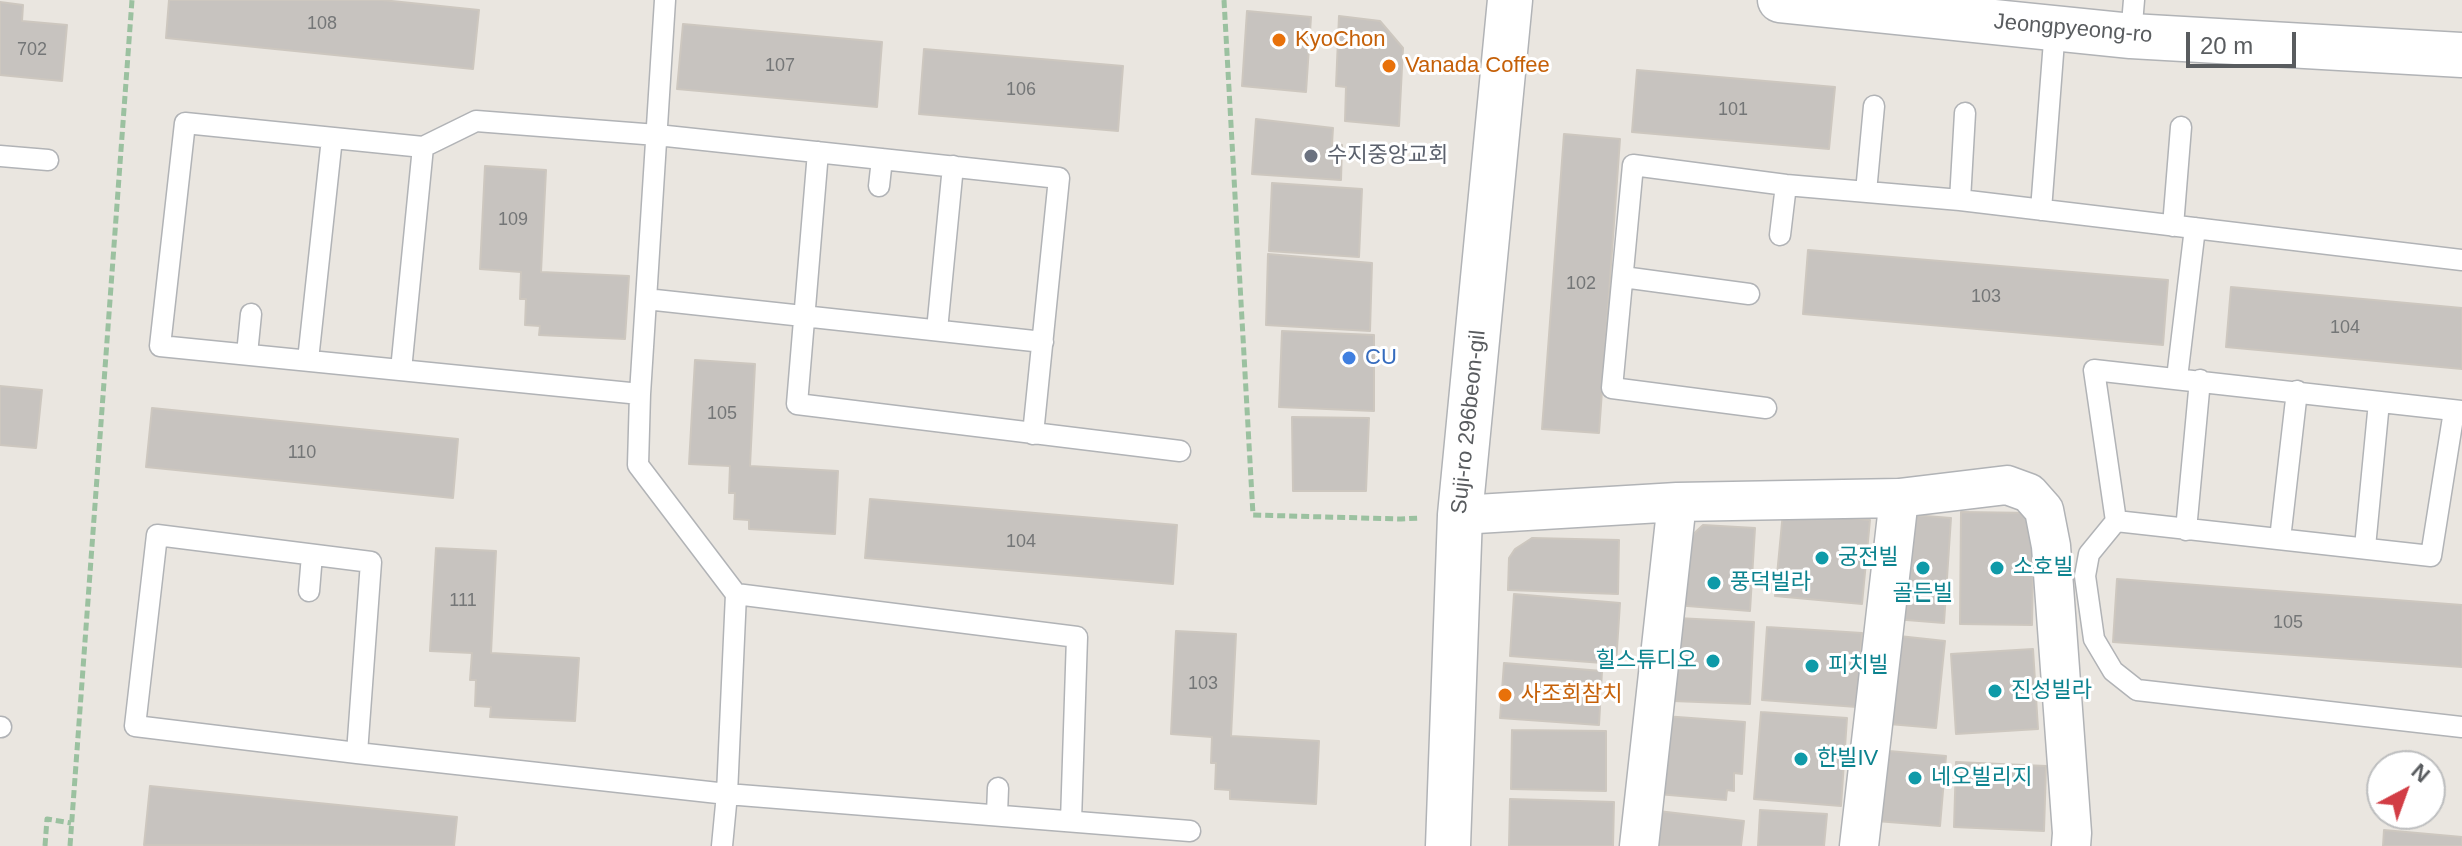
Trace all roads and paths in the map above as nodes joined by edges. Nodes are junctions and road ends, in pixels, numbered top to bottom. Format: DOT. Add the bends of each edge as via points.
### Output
graph roads {
  1 [pos="132,0"];
  2 [pos="665,0"];
  3 [pos="1224,0"];
  4 [pos="1510,0"];
  5 [pos="1780,0"];
  6 [pos="2132,18"];
  7 [pos="2055,28"];
  8 [pos="2462,55"];
  9 [pos="1874,106"];
  10 [pos="1965,113"];
  11 [pos="2181,127"];
  12 [pos="657,135"];
  13 [pos="332,138"];
  14 [pos="423,147"];
  15 [pos="818,152"];
  16 [pos="0,156"];
  17 [pos="882,159"];
  18 [pos="48,160"];
  19 [pos="953,166"];
  20 [pos="1786,185"];
  21 [pos="879,186"];
  22 [pos="1866,192"];
  23 [pos="1960,200"];
  24 [pos="2041,210"];
  25 [pos="2173,226"];
  26 [pos="2195,228"];
  27 [pos="1780,235"];
  28 [pos="2462,260"];
  29 [pos="1623,277"];
  30 [pos="1749,294"];
  31 [pos="646,299"];
  32 [pos="251,314"];
  33 [pos="804,315"];
  34 [pos="937,330"];
  35 [pos="1043,342"];
  36 [pos="247,354"];
  37 [pos="308,360"];
  38 [pos="401,370"];
  39 [pos="2177,378"];
  40 [pos="2200,380"];
  41 [pos="2297,391"];
  42 [pos="640,394"];
  43 [pos="2379,402"];
  44 [pos="1766,408"];
  45 [pos="2458,411"];
  46 [pos="1033,434"];
  47 [pos="1180,451"];
  48 [pos="1899,498"];
  49 [pos="1677,502"];
  50 [pos="1460,515"];
  51 [pos="2116,521"];
  52 [pos="2186,530"];
  53 [pos="2280,539"];
  54 [pos="2365,547"];
  55 [pos="312,555"];
  56 [pos="309,591"];
  57 [pos="736,594"];
  58 [pos="2462,727"];
  59 [pos="357,753"];
  60 [pos="998,788"];
  61 [pos="727,794"];
  62 [pos="997,814"];
  63 [pos="1071,821"];
  64 [pos="71,823"];
  65 [pos="1190,831"];
  66 [pos="45,846"];
  67 [pos="70,846"];
  68 [pos="722,846"];
  69 [pos="1448,846"];
  70 [pos="1639,846"];
  71 [pos="1859,846"];
  72 [pos="2071,846"];
  1 -- 64 [label="path"];
  2 -- 12 [label="lane"];
  3 -- 50 [label="path" via="1253,515"];
  4 -- 50 [label="street, Suji-ro 296beon-gil"];
  5 -- 7 [label="street, Jeongpyeong-ro"];
  6 -- 7 [label="street, Jeongpyeong-ro"];
  6 -- 8 [label="street, Jeongpyeong-ro"];
  7 -- 24 [label="lane"];
  9 -- 22 [label="lane"];
  10 -- 23 [label="lane"];
  11 -- 25 [label="lane"];
  12 -- 14 [label="lane" via="476,121"];
  12 -- 15 [label="lane"];
  12 -- 31 [label="lane"];
  13 -- 14 [label="lane"];
  13 -- 36 [label="lane" via="185,123 160,346"];
  13 -- 37 [label="lane"];
  14 -- 38 [label="lane"];
  15 -- 17 [label="lane"];
  15 -- 33 [label="lane"];
  16 -- 18 [label="lane"];
  17 -- 19 [label="lane"];
  17 -- 21 [label="lane"];
  19 -- 34 [label="lane"];
  19 -- 35 [label="lane" via="1059,178"];
  20 -- 22 [label="lane"];
  20 -- 27 [label="lane"];
  20 -- 29 [label="lane" via="1633,165"];
  22 -- 23 [label="lane"];
  23 -- 24 [label="lane"];
  24 -- 25 [label="lane"];
  25 -- 26 [label="lane"];
  26 -- 28 [label="lane"];
  26 -- 39 [label="lane"];
  29 -- 30 [label="lane"];
  29 -- 44 [label="lane" via="1612,388"];
  31 -- 33 [label="lane"];
  31 -- 42 [label="lane"];
  32 -- 36 [label="lane"];
  33 -- 34 [label="lane"];
  33 -- 46 [label="lane" via="797,404"];
  34 -- 35 [label="lane"];
  35 -- 46 [label="lane"];
  36 -- 37 [label="lane"];
  37 -- 38 [label="lane"];
  38 -- 42 [label="lane"];
  39 -- 40 [label="lane"];
  39 -- 51 [label="lane" via="2094,370"];
  40 -- 41 [label="lane"];
  40 -- 52 [label="lane"];
  41 -- 43 [label="lane"];
  41 -- 53 [label="lane"];
  42 -- 57 [label="lane" via="638,465"];
  43 -- 45 [label="lane"];
  43 -- 54 [label="lane"];
  45 -- 54 [label="lane" via="2431,556"];
  46 -- 47 [label="lane"];
  48 -- 49 [label="street"];
  48 -- 71 [label="street"];
  48 -- 72 [label="street" via="2007,485 2029,493 2044,510 2051,546"];
  49 -- 50 [label="street"];
  49 -- 70 [label="street"];
  50 -- 69 [label="street, Suji-ro 296beon-gil"];
  51 -- 52 [label="lane"];
  51 -- 58 [label="lane" via="2089,554 2085,576 2094,639 2113,671 2137,690"];
  52 -- 53 [label="lane"];
  53 -- 54 [label="lane"];
  55 -- 56 [label="lane"];
  55 -- 59 [label="lane" via="371,562"];
  55 -- 59 [label="lane" via="157,535 135,726"];
  57 -- 61 [label="lane"];
  57 -- 63 [label="lane" via="1077,637"];
  59 -- 61 [label="lane"];
  60 -- 62 [label="lane"];
  61 -- 62 [label="lane"];
  61 -- 68 [label="lane"];
  62 -- 63 [label="lane"];
  63 -- 65 [label="lane"];
  64 -- 66 [label="path" via="47,819"];
  64 -- 67 [label="path"];
}
